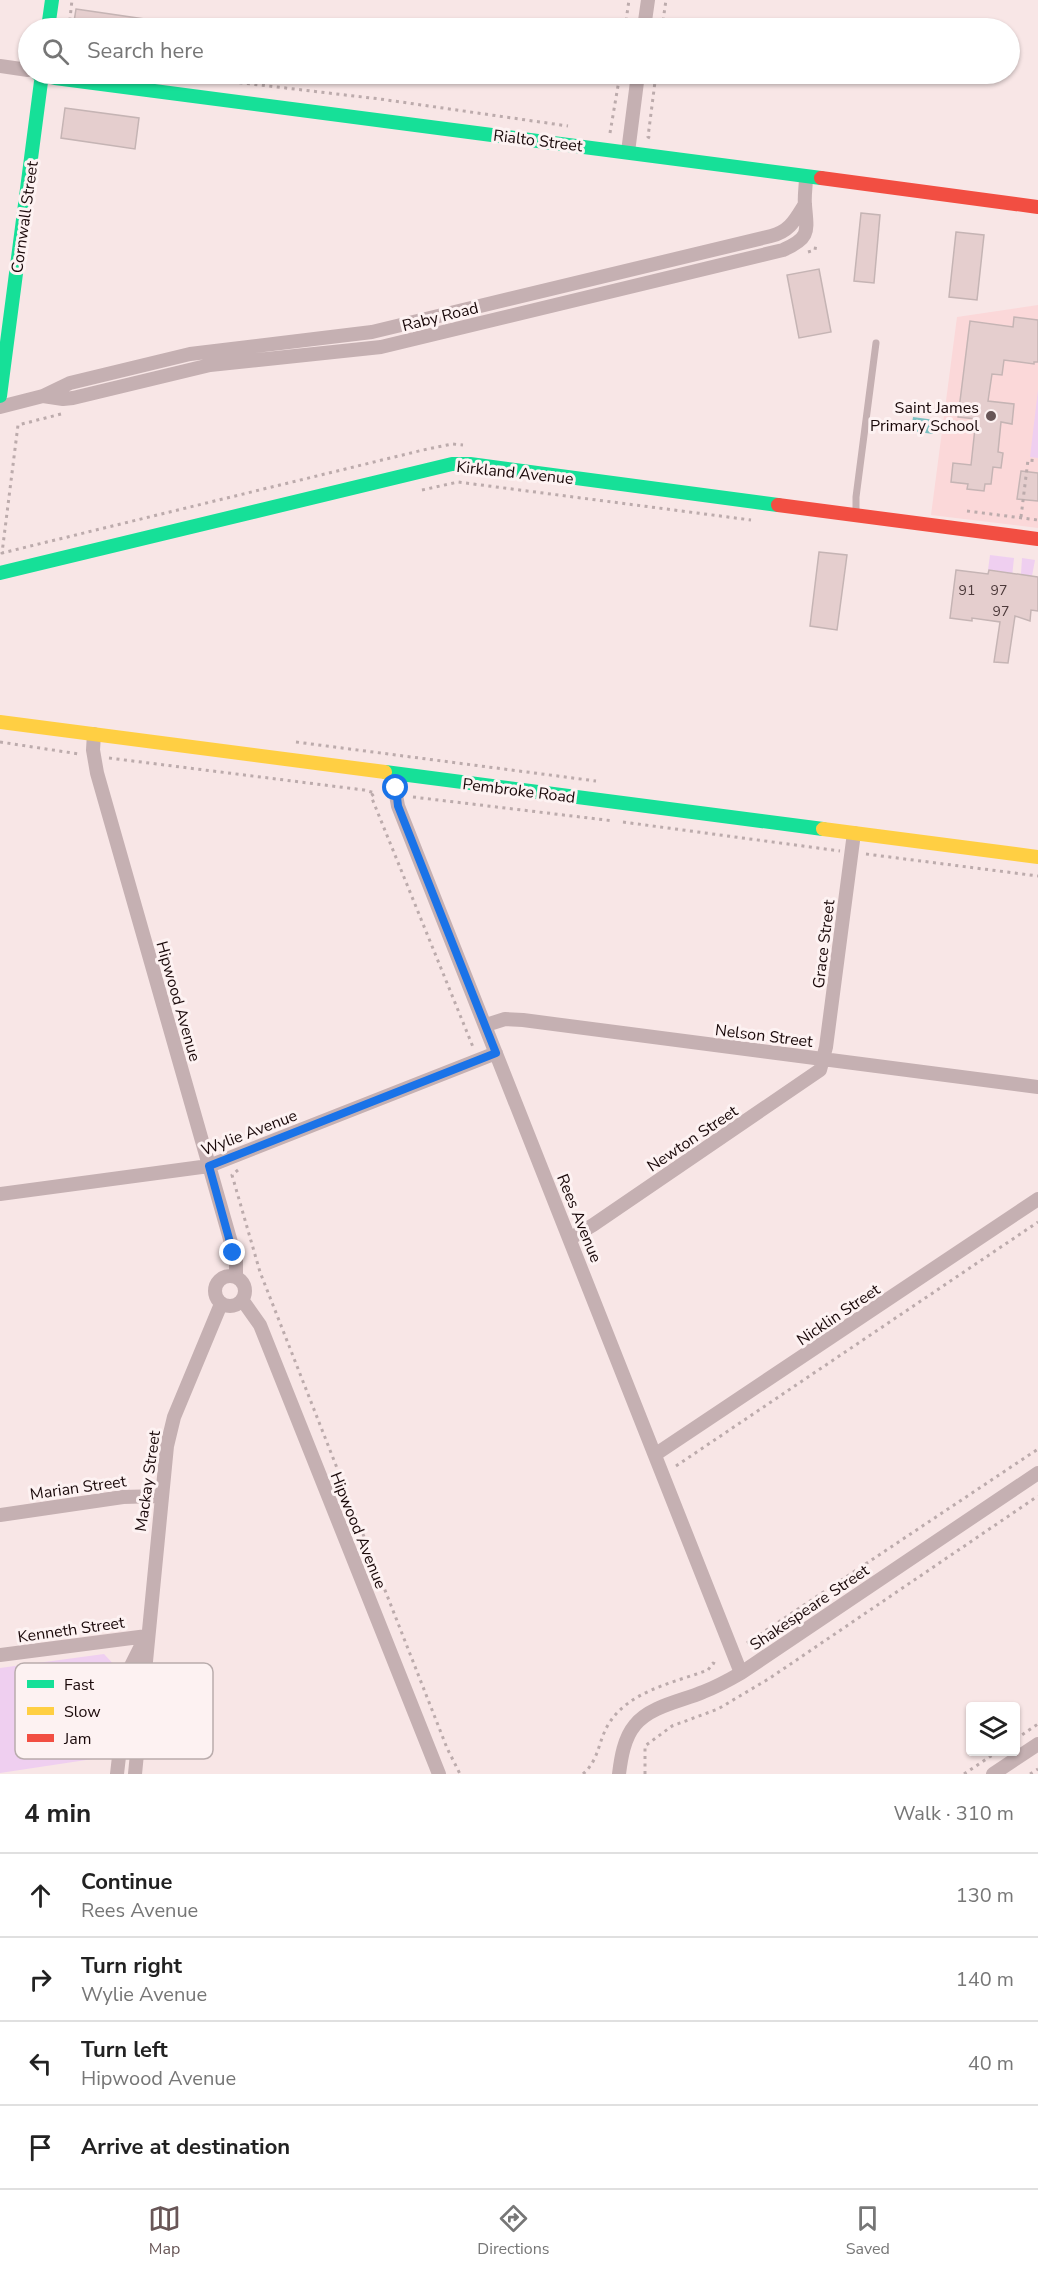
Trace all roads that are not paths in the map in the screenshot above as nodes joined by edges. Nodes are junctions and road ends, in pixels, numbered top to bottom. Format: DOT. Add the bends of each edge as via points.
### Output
graph roads {
  1 [pos="52,0"];
  2 [pos="648,0"];
  3 [pos="49,18"];
  4 [pos="645,18"];
  5 [pos="0,66"];
  6 [pos="18,69"];
  7 [pos="40,84"];
  8 [pos="116,84"];
  9 [pos="637,84"];
  10 [pos="628,152"];
  11 [pos="806,177"];
  12 [pos="1038,207"];
  13 [pos="876,343"];
  14 [pos="0,396"];
  15 [pos="0,407"];
  16 [pos="856,515"];
  17 [pos="1038,539"];
  18 [pos="0,573"];
  19 [pos="0,722"];
  20 [pos="94,734"];
  21 [pos="397,774"];
  22 [pos="854,833"];
  23 [pos="1038,857"];
  24 [pos="486,1025"];
  25 [pos="496,1053"];
  26 [pos="824,1059"];
  27 [pos="1038,1087"];
  28 [pos="209,1166"];
  29 [pos="0,1194"];
  30 [pos="1038,1199"];
  31 [pos="571,1238"];
  32 [pos="236,1277"];
  33 [pos="243,1301"];
  34 [pos="221,1304"];
  35 [pos="656,1454"];
  36 [pos="1038,1473"];
  37 [pos="160,1496"];
  38 [pos="0,1515"];
  39 [pos="147,1636"];
  40 [pos="0,1655"];
  41 [pos="133,1663"];
  42 [pos="145,1663"];
  43 [pos="741,1673"];
  44 [pos="1038,1744"];
  45 [pos="119,1759"];
  46 [pos="136,1759"];
  47 [pos="117,1774"];
  48 [pos="135,1774"];
  49 [pos="439,1774"];
  50 [pos="619,1774"];
  51 [pos="993,1774"];
  1 -- 3 [label="street"];
  2 -- 4 [label="street"];
  5 -- 6 [label="street"];
  7 -- 14 [label="street, Cornwall Street"];
  8 -- 10 [label="street, Rialto Street"];
  9 -- 10 [label="street"];
  10 -- 11 [label="street, Rialto Street"];
  11 -- 12 [label="street, Rialto Street"];
  11 -- 15 [label="street, Raby Road" via="805,204 791,227 771,236 372,332 190,354 70,383 43,396"];
  13 -- 16 [label="lane"];
  16 -- 17 [label="street, Kirkland Avenue"];
  16 -- 18 [label="street, Kirkland Avenue" via="452,464"];
  19 -- 20 [label="street, Pembroke Road"];
  20 -- 21 [label="street, Pembroke Road"];
  20 -- 28 [label="street, Hipwood Avenue" via="97,773"];
  21 -- 22 [label="street, Pembroke Road"];
  21 -- 24 [label="street, Rees Avenue" via="398,806"];
  22 -- 23 [label="street, Pembroke Road"];
  22 -- 26 [label="street, Grace Street"];
  24 -- 25 [label="street, Rees Avenue"];
  24 -- 26 [label="street, Nelson Street" via="505,1019 523,1020"];
  25 -- 28 [label="street, Wylie Avenue"];
  25 -- 31 [label="street, Rees Avenue"];
  26 -- 27 [label="street, Nelson Street"];
  26 -- 31 [label="street, Newton Street" via="814,1075"];
  28 -- 29 [label="street, Wylie Avenue"];
  28 -- 32 [label="street, Hipwood Avenue" via="237,1264"];
  30 -- 35 [label="street, Nicklin Street"];
  31 -- 35 [label="street, Rees Avenue"];
  32 -- 33 [label="street" via="245,1287"];
  32 -- 34 [label="street" via="226,1276 218,1282 215,1291"];
  33 -- 34 [label="street" via="235,1306"];
  33 -- 49 [label="street, Hipwood Avenue" via="260,1325"];
  34 -- 37 [label="street, Mackay Street" via="169,1431"];
  35 -- 43 [label="street, Rees Avenue"];
  36 -- 43 [label="street, Shakespeare Street"];
  37 -- 38 [label="street, Marian Street" via="123,1497"];
  37 -- 39 [label="street, Mackay Street"];
  39 -- 40 [label="street, Kenneth Street"];
  39 -- 41 [label="street, Mackay Street"];
  39 -- 42 [label="street, Mackay Street"];
  43 -- 50 [label="street, Shakespeare Street" via="654,1711 637,1723 624,1747"];
  44 -- 51 [label="street"];
  45 -- 47 [label="street, Mackay Street"];
  46 -- 48 [label="street, Mackay Street"];
}
